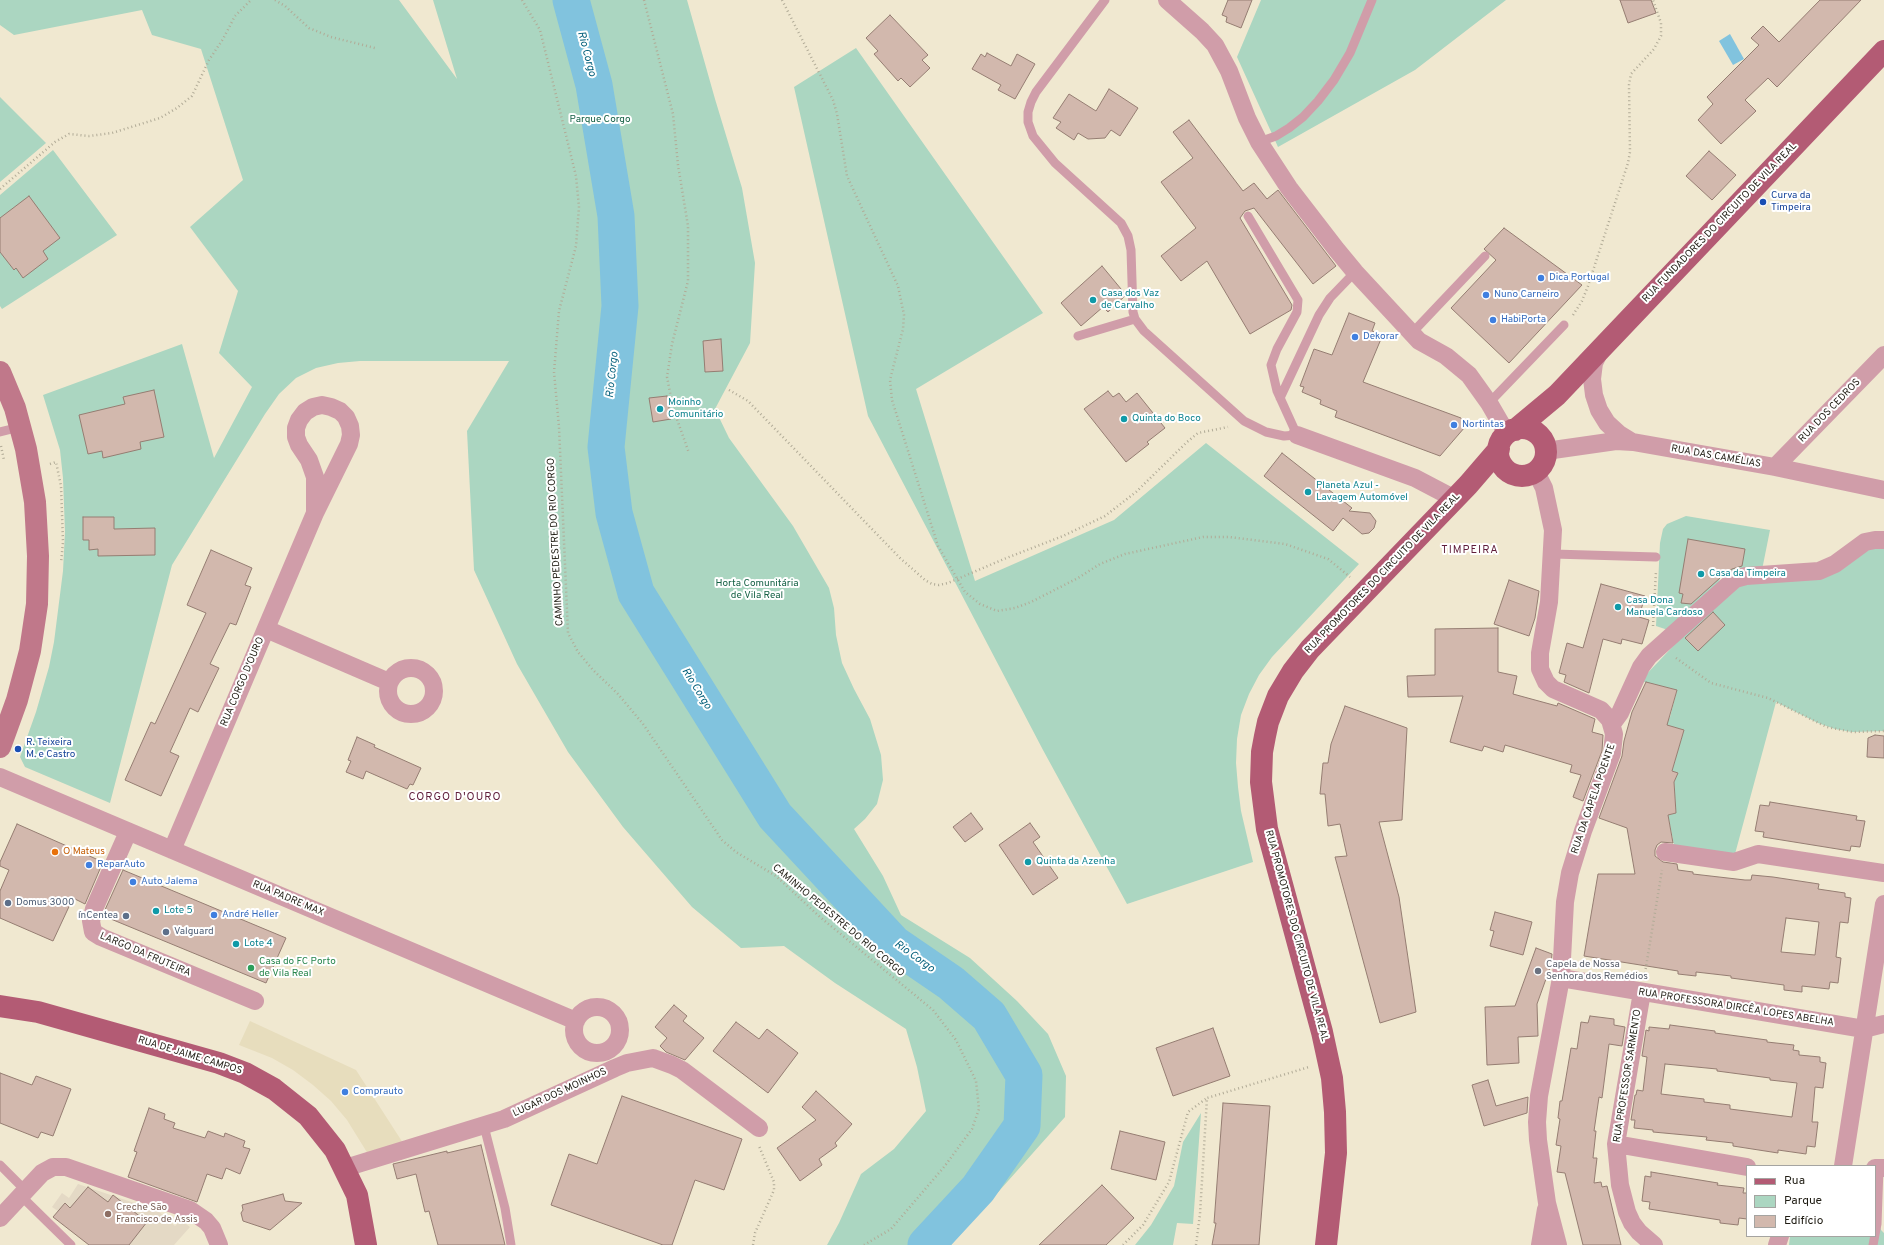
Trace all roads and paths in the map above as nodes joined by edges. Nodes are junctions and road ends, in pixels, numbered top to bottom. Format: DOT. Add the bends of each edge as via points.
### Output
graph roads {
  1 [pos="251,0"];
  2 [pos="275,0"];
  3 [pos="522,0"];
  4 [pos="644,0"];
  5 [pos="782,0"];
  6 [pos="1105,0"];
  7 [pos="1167,0"];
  8 [pos="1372,0"];
  9 [pos="1654,0"];
  10 [pos="375,48"];
  11 [pos="1884,51"];
  12 [pos="1260,142"];
  13 [pos="0,189"];
  14 [pos="1248,216"];
  15 [pos="1485,256"];
  16 [pos="1355,272"];
  17 [pos="1135,319"];
  18 [pos="1564,324"];
  19 [pos="1412,333"];
  20 [pos="1078,336"];
  21 [pos="1601,349"];
  22 [pos="1884,355"];
  23 [pos="0,372"];
  24 [pos="730,390"];
  25 [pos="1557,395"];
  26 [pos="1280,398"];
  27 [pos="1489,403"];
  28 [pos="10,429"];
  29 [pos="1258,429"];
  30 [pos="1297,435"];
  31 [pos="1507,438"];
  32 [pos="0,442"];
  33 [pos="1633,442"];
  34 [pos="1543,443"];
  35 [pos="689,453"];
  36 [pos="56,462"];
  37 [pos="6,466"];
  38 [pos="1775,467"];
  39 [pos="1508,471"];
  40 [pos="1536,472"];
  41 [pos="61,486"];
  42 [pos="1884,490"];
  43 [pos="1461,492"];
  44 [pos="315,513"];
  45 [pos="1884,540"];
  46 [pos="1553,554"];
  47 [pos="1656,557"];
  48 [pos="957,579"];
  49 [pos="1365,591"];
  50 [pos="266,629"];
  51 [pos="1655,650"];
  52 [pos="389,682"];
  53 [pos="1612,724"];
  54 [pos="1884,731"];
  55 [pos="0,747"];
  56 [pos="0,777"];
  57 [pos="128,832"];
  58 [pos="172,850"];
  59 [pos="1665,852"];
  60 [pos="1884,873"];
  61 [pos="1884,904"];
  62 [pos="1561,978"];
  63 [pos="0,992"];
  64 [pos="1642,992"];
  65 [pos="255,1001"];
  66 [pos="0,1006"];
  67 [pos="38,1012"];
  68 [pos="576,1021"];
  69 [pos="1884,1024"];
  70 [pos="1864,1029"];
  71 [pos="1329,1061"];
  72 [pos="1207,1098"];
  73 [pos="484,1126"];
  74 [pos="759,1128"];
  75 [pos="1616,1144"];
  76 [pos="0,1165"];
  77 [pos="1843,1165"];
  78 [pos="1746,1167"];
  79 [pos="345,1168"];
  80 [pos="1879,1168"];
  81 [pos="23,1193"];
  82 [pos="1547,1203"];
  83 [pos="0,1218"];
  84 [pos="1876,1231"];
  85 [pos="71,1245"];
  86 [pos="219,1245"];
  87 [pos="366,1245"];
  88 [pos="511,1245"];
  89 [pos="753,1245"];
  90 [pos="864,1245"];
  91 [pos="1123,1245"];
  92 [pos="1196,1245"];
  93 [pos="1326,1245"];
  94 [pos="1540,1245"];
  95 [pos="1558,1245"];
  96 [pos="1654,1245"];
  1 -- 13 [label="path" via="235,16 209,60 192,96 177,108 160,118 112,132 89,136 70,134 55,142"];
  2 -- 10 [label="path" via="309,28 331,37"];
  3 -- 90 [label="path, CAMINHO PEDESTRE DO RIO CORGO" via="540,30 576,176 579,207 576,246 559,311 554,372 559,427 568,633 578,652 643,724 722,840 736,852 776,876 820,917 933,1010 956,1040 976,1081 979,1109 972,1129 944,1168 890,1229"];
  4 -- 35 [label="path" via="673,114 688,226 688,281 672,344 668,377 673,408"];
  5 -- 48 [label="path" via="833,100 847,176 898,286 904,315 890,380 892,400 935,538 945,561"];
  6 -- 17 [label="lane" via="1036,92 1028,112 1028,122 1033,136 1046,154 1116,218 1124,230 1131,250 1132,304"];
  7 -- 12 [label="street" via="1215,45"];
  8 -- 12 [label="lane" via="1350,53 1318,101 1289,128"];
  9 -- 18 [label="path" via="1662,32 1657,45 1631,74 1628,163 1585,294 1578,308"];
  11 -- 21 [label="main road, RUA FUNDADORES DO CIRCUITO DE VILA REAL"];
  12 -- 16 [label="street" via="1289,188"];
  14 -- 26 [label="lane" via="1296,296 1298,304 1297,312 1272,359 1272,372"];
  15 -- 19 [label="lane"];
  16 -- 19 [label="street"];
  16 -- 26 [label="lane" via="1319,315"];
  17 -- 20 [label="lane"];
  17 -- 29 [label="lane" via="1148,335 1239,417"];
  18 -- 27 [label="lane"];
  19 -- 27 [label="street" via="1469,375"];
  21 -- 25 [label="main road, RUA FUNDADORES DO CIRCUITO DE VILA REAL"];
  21 -- 33 [label="street" via="1594,363 1592,379 1599,410 1607,423"];
  22 -- 38 [label="street, RUA DOS CEDROS"];
  23 -- 28 [label="main road"];
  24 -- 48 [label="path" via="748,401 900,558 925,580 939,585"];
  25 -- 31 [label="main road, RUA FUNDADORES DO CIRCUITO DE VILA REAL"];
  25 -- 34 [label="main road, RUA FUNDADORES DO CIRCUITO DE VILA REAL"];
  26 -- 30 [label="lane"];
  27 -- 31 [label="street"];
  28 -- 55 [label="main road" via="35,502 38,582 34,628 27,663"];
  29 -- 30 [label="lane" via="1280,435"];
  29 -- 48 [label="path" via="1227,427 1198,433 1176,451 1136,492 1105,516"];
  30 -- 43 [label="street"];
  31 -- 34 [label="main road" via="1525,428 1534,431"];
  31 -- 39 [label="main road" via="1499,458"];
  31 -- 43 [label="main road, RUA FUNDADORES DO CIRCUITO DE VILA REAL"];
  32 -- 37 [label="path"];
  33 -- 34 [label="street, RUA DAS CAMÉLIAS"];
  33 -- 38 [label="street, RUA DAS CAMÉLIAS"];
  34 -- 40 [label="main road" via="1544,462"];
  36 -- 41 [label="path"];
  38 -- 42 [label="street, RUA DAS CAMÉLIAS"];
  39 -- 40 [label="main road" via="1522,476"];
  39 -- 43 [label="main road"];
  40 -- 46 [label="street" via="1550,506"];
  43 -- 49 [label="main road, RUA PROMOTORES DO CIRCUITO DE VILA REAL"];
  44 -- 44 [label="street, RUA CORGO D'OURO" via="351,435 346,417 331,406 322,405 305,412 296,428 299,445 309,460 315,477"];
  44 -- 50 [label="street, RUA CORGO D'OURO"];
  45 -- 51 [label="street" via="1865,542 1835,564 1819,571 1735,578"];
  46 -- 47 [label="lane"];
  46 -- 53 [label="street" via="1549,609 1540,653 1540,669 1550,686 1596,707"];
  47 -- 51 [label="path"];
  48 -- 49 [label="path" via="965,592 980,604 997,611 1030,602 1100,564 1125,554 1203,537 1229,537 1285,544 1322,556 1340,568"];
  49 -- 71 [label="main road, RUA PROMOTORES DO CIRCUITO DE VILA REAL" via="1310,649 1286,682 1268,722 1261,767 1262,796 1270,844"];
  50 -- 52 [label="street"];
  50 -- 58 [label="street, RUA CORGO D'OURO"];
  51 -- 53 [label="street" via="1641,667 1620,713"];
  51 -- 54 [label="path" via="1711,683 1768,698 1827,727 1852,732"];
  53 -- 62 [label="street, RUA DA CAPELA POENTE" via="1614,746 1583,831 1569,880"];
  56 -- 57 [label="street, RUA PADRE MAX"];
  57 -- 58 [label="street, RUA PADRE MAX"];
  57 -- 65 [label="street, LARGO DA FRUTEIRA" via="94,909 90,921 93,932"];
  58 -- 68 [label="street, RUA PADRE MAX"];
  59 -- 60 [label="street" via="1734,862 1758,854"];
  59 -- 64 [label="path"];
  61 -- 70 [label="street"];
  62 -- 64 [label="street, RUA PROFESSORA DIRCÊA LOPES ABELHA"];
  62 -- 82 [label="street, RUA DA CAPELA POENTE" via="1537,1118"];
  63 -- 67 [label="main road"];
  64 -- 70 [label="street, RUA PROFESSORA DIRCÊA LOPES ABELHA"];
  64 -- 75 [label="street, RUA PROFESSOR SARMENTO"];
  66 -- 67 [label="main road"];
  67 -- 79 [label="main road, RUA DE JAIME CAMPOS" via="219,1063 260,1080 286,1096 308,1116 335,1150"];
  69 -- 70 [label="street"];
  70 -- 77 [label="street"];
  71 -- 72 [label="path"];
  71 -- 93 [label="main road, RUA PROMOTORES DO CIRCUITO DE VILA REAL" via="1335,1112 1336,1153"];
  72 -- 91 [label="path" via="1188,1112 1168,1182 1143,1225"];
  72 -- 92 [label="path"];
  73 -- 74 [label="street, LUGAR DOS MOINHOS" via="512,1116 615,1068 652,1058 682,1070"];
  73 -- 79 [label="street, LUGAR DOS MOINHOS"];
  73 -- 88 [label="lane" via="505,1208"];
  74 -- 89 [label="path" via="759,1145 774,1182 774,1190 755,1233"];
  75 -- 78 [label="street"];
  75 -- 96 [label="street, RUA PROFESSOR SARMENTO" via="1620,1186 1627,1212 1632,1223"];
  76 -- 81 [label="lane"];
  79 -- 87 [label="main road, RUA DE JAIME CAMPOS" via="358,1200"];
  80 -- 84 [label="lane"];
  81 -- 83 [label="street"];
  81 -- 85 [label="lane"];
  81 -- 86 [label="street" via="47,1170 59,1166 74,1169 190,1210 212,1228"];
  82 -- 94 [label="street"];
  82 -- 95 [label="street"];
}
